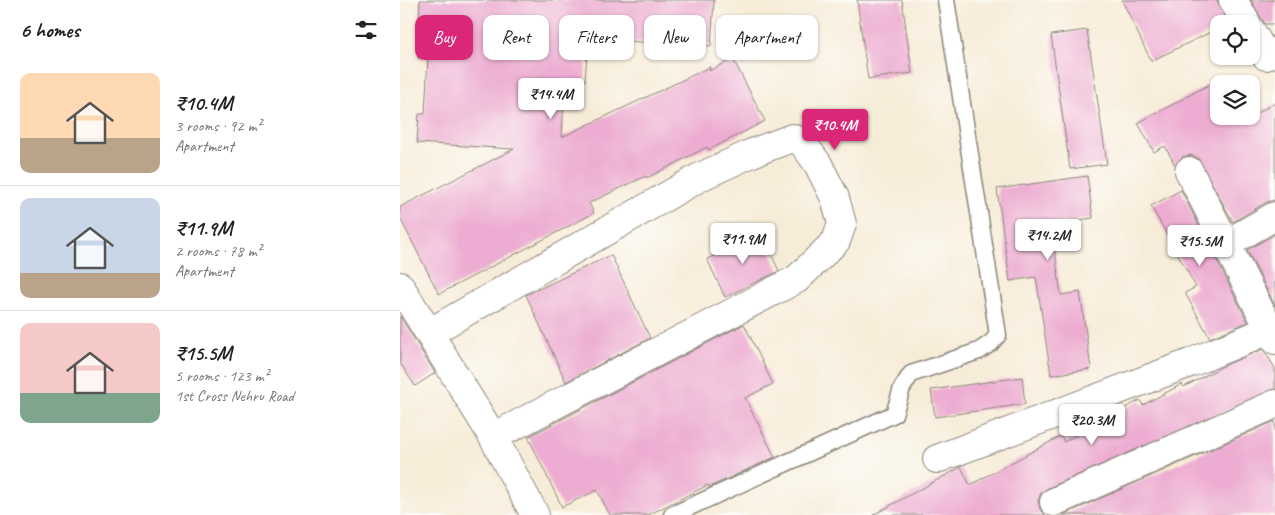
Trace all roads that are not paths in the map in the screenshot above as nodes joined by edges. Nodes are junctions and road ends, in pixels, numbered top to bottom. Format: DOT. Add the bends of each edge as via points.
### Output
graph roads {
  1 [pos="946,0"];
  2 [pos="1233,0"];
  3 [pos="1242,15"];
  4 [pos="1260,41"];
  5 [pos="1271,54"];
  6 [pos="1188,171"];
  7 [pos="1275,216"];
  8 [pos="1226,244"];
  9 [pos="400,286"];
  10 [pos="429,333"];
  11 [pos="1272,335"];
  12 [pos="1275,404"];
  13 [pos="493,437"];
  14 [pos="937,459"];
  15 [pos="1054,502"];
  16 [pos="535,515"];
  17 [pos="672,515"];
  1 -- 17 [label="lane" via="998,335 979,351 911,374 902,388 894,414"];
  2 -- 3 [label="street"];
  4 -- 5 [label="street"];
  6 -- 8 [label="street"];
  7 -- 8 [label="street"];
  8 -- 11 [label="street"];
  9 -- 10 [label="street"];
  10 -- 13 [label="street"];
  10 -- 13 [label="street" via="700,178 752,153 792,138 802,142 818,164 835,198 842,224 836,241 797,279"];
  11 -- 14 [label="street"];
  12 -- 15 [label="street"];
  13 -- 16 [label="street"];
}
